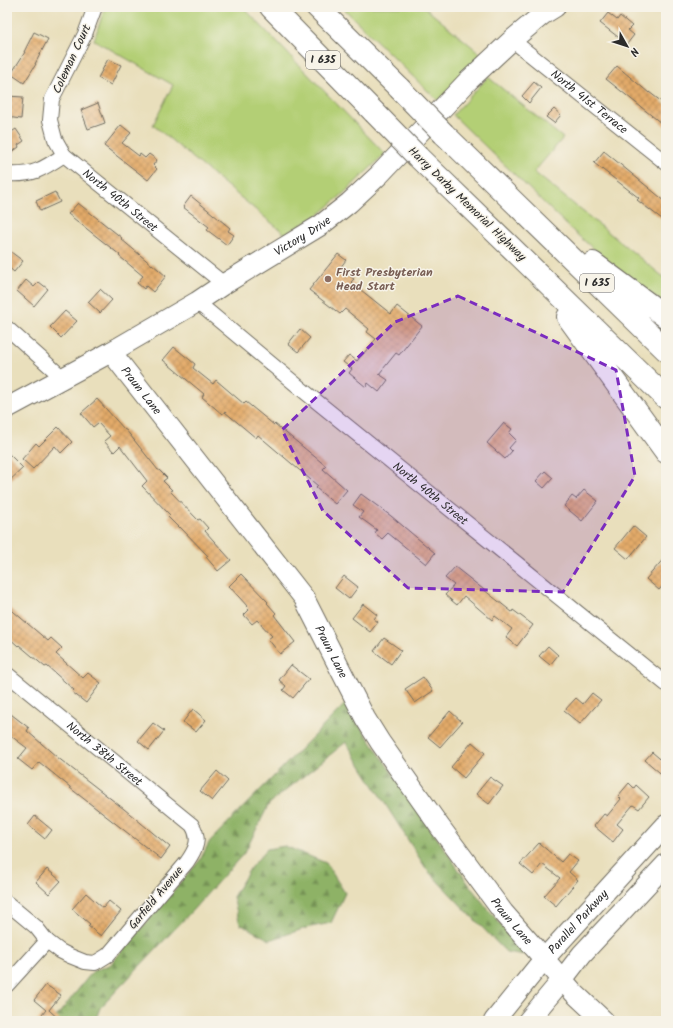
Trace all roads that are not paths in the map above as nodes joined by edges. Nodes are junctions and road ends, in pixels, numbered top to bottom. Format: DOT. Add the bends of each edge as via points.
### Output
graph roads {
  1 [pos="95,7"];
  2 [pos="271,7"];
  3 [pos="317,7"];
  4 [pos="555,7"];
  5 [pos="512,40"];
  6 [pos="64,155"];
  7 [pos="666,163"];
  8 [pos="7,174"];
  9 [pos="528,217"];
  10 [pos="532,268"];
  11 [pos="224,284"];
  12 [pos="197,302"];
  13 [pos="666,317"];
  14 [pos="7,328"];
  15 [pos="666,350"];
  16 [pos="111,352"];
  17 [pos="63,378"];
  18 [pos="666,398"];
  19 [pos="7,408"];
  20 [pos="666,452"];
  21 [pos="7,674"];
  22 [pos="666,684"];
  23 [pos="666,824"];
  24 [pos="196,837"];
  25 [pos="666,864"];
  26 [pos="7,903"];
  27 [pos="47,941"];
  28 [pos="544,959"];
  29 [pos="562,980"];
  30 [pos="7,985"];
  31 [pos="494,1021"];
  32 [pos="528,1021"];
  33 [pos="604,1021"];
  1 -- 6 [label="street, Coleman Court" via="85,34 52,99 50,120 55,140"];
  2 -- 10 [label="highway, Harry Darby Memorial Highway / I 635, bridge" via="418,157"];
  3 -- 9 [label="highway, I 635, bridge"];
  4 -- 5 [label="main road, Victory Drive"];
  5 -- 7 [label="street, North 41st Terrace"];
  5 -- 11 [label="main road, Victory Drive" via="468,81 349,203 321,225"];
  6 -- 8 [label="street" via="41,170 21,175"];
  6 -- 11 [label="street, North 40th Street"];
  9 -- 13 [label="highway"];
  9 -- 15 [label="highway, I 635"];
  10 -- 18 [label="highway, Harry Darby Memorial Highway / I 635"];
  10 -- 20 [label="highway"];
  11 -- 12 [label="main road, Victory Drive"];
  12 -- 16 [label="main road, Victory Drive"];
  12 -- 22 [label="street, North 40th Street"];
  14 -- 17 [label="street"];
  16 -- 17 [label="main road, Victory Drive"];
  16 -- 28 [label="main road, Praun Lane" via="298,589 380,742 503,912"];
  17 -- 19 [label="main road, Victory Drive"];
  21 -- 24 [label="street, North 38th Street" via="192,825"];
  23 -- 28 [label="main road, Parallel Parkway"];
  24 -- 27 [label="street, Garfield Avenue" via="195,850 187,862 108,955 95,963 84,962 60,951"];
  25 -- 29 [label="main road, Parallel Parkway" via="582,954"];
  26 -- 27 [label="street" via="36,927"];
  27 -- 30 [label="street"];
  28 -- 29 [label="main road, Praun Lane"];
  28 -- 31 [label="main road, Parallel Parkway"];
  29 -- 32 [label="main road, Parallel Parkway"];
  29 -- 33 [label="main road"];
}
